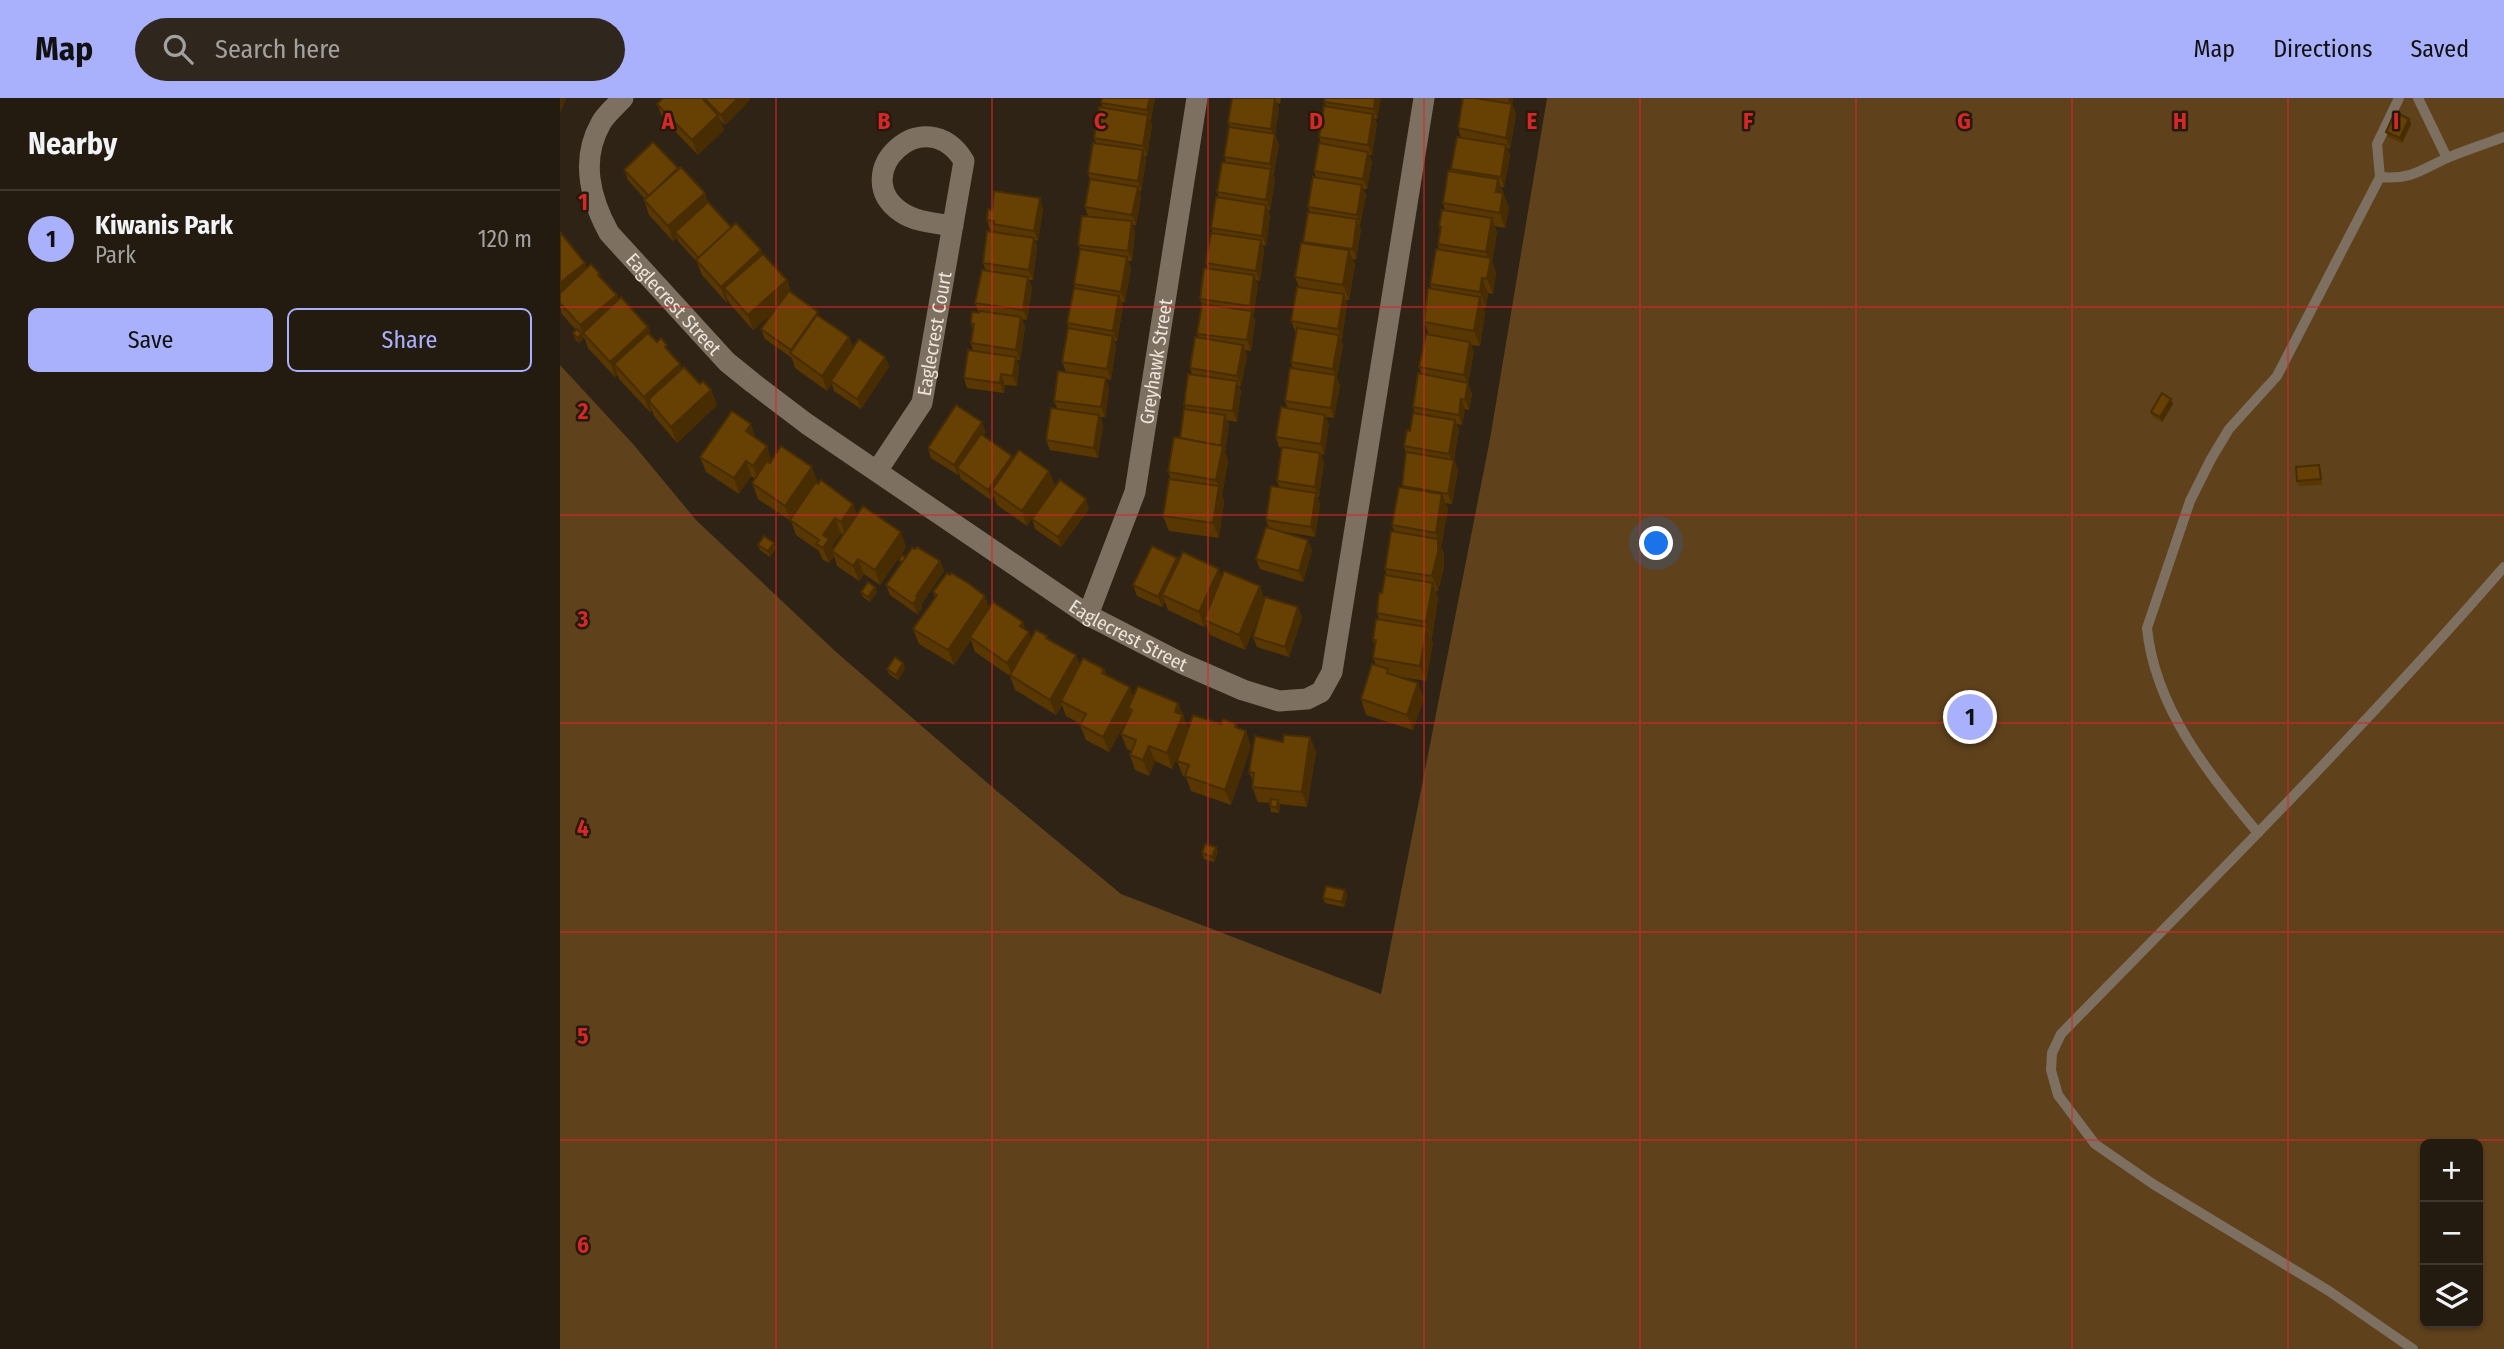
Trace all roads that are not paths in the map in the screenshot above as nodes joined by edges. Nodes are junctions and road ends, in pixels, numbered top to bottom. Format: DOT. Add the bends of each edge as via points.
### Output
graph roads {
  1 [pos="623,98"];
  2 [pos="1197,98"];
  3 [pos="1424,98"];
  4 [pos="2399,98"];
  5 [pos="2418,98"];
  6 [pos="2504,137"];
  7 [pos="2446,158"];
  8 [pos="2380,177"];
  9 [pos="953,226"];
  10 [pos="877,471"];
  11 [pos="2502,572"];
  12 [pos="1088,615"];
  13 [pos="2258,833"];
  14 [pos="2413,1349"];
  1 -- 10 [label="street, Eaglecrest Street" via="601,122 591,151 588,179 608,233 727,362"];
  2 -- 12 [label="street, Greyhawk Street" via="1135,492"];
  3 -- 12 [label="street, Eaglecrest Street" via="1332,672 1321,692 1307,699 1279,701 1243,690"];
  4 -- 8 [label="lane" via="2377,144"];
  5 -- 7 [label="lane"];
  6 -- 7 [label="lane"];
  7 -- 8 [label="lane" via="2412,176"];
  8 -- 13 [label="lane" via="2277,376 2229,429 2211,459 2190,501 2147,628 2154,668 2187,739"];
  9 -- 9 [label="street, Eaglecrest Court" via="964,161 958,150 937,136 901,142 883,171 892,204 911,217"];
  9 -- 10 [label="street, Eaglecrest Court" via="922,403"];
  10 -- 12 [label="street, Eaglecrest Street"];
  11 -- 13 [label="lane"];
  13 -- 14 [label="lane" via="2061,1034 2052,1053 2051,1070 2058,1095 2095,1144 2111,1156 2329,1291"];
}
